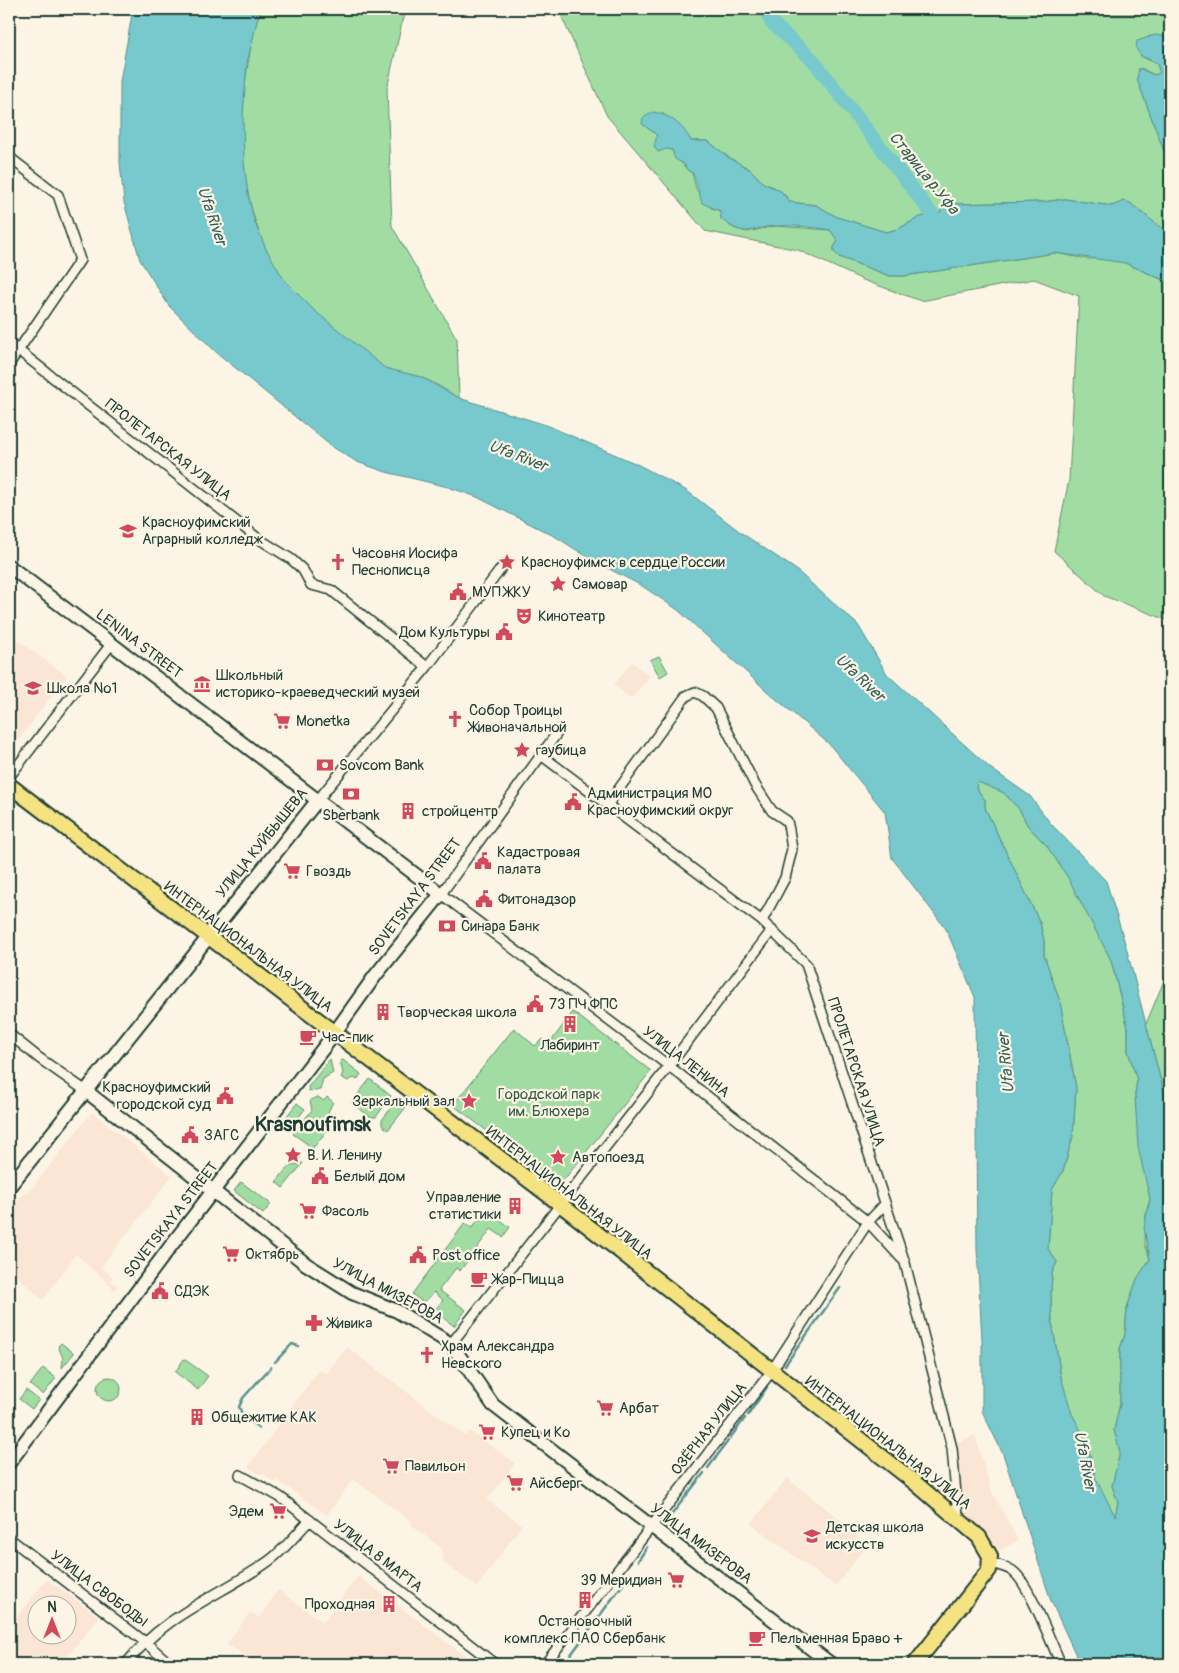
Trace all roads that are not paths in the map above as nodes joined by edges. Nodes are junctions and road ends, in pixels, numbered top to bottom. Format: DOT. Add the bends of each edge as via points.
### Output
graph roads {
  1 [pos="9,157"];
  2 [pos="9,343"];
  3 [pos="19,351"];
  4 [pos="9,364"];
  5 [pos="9,566"];
  6 [pos="503,566"];
  7 [pos="112,643"];
  8 [pos="427,667"];
  9 [pos="557,733"];
  10 [pos="541,755"];
  11 [pos="9,777"];
  12 [pos="9,786"];
  13 [pos="317,801"];
  14 [pos="608,804"];
  15 [pos="440,894"];
  16 [pos="762,921"];
  17 [pos="772,930"];
  18 [pos="207,936"];
  19 [pos="334,1033"];
  20 [pos="9,1034"];
  21 [pos="669,1066"];
  22 [pos="86,1091"];
  23 [pos="9,1187"];
  24 [pos="214,1192"];
  25 [pos="885,1204"];
  26 [pos="560,1205"];
  27 [pos="868,1222"];
  28 [pos="905,1263"];
  29 [pos="451,1344"];
  30 [pos="771,1372"];
  31 [pos="9,1463"];
  32 [pos="240,1475"];
  33 [pos="958,1517"];
  34 [pos="310,1520"];
  35 [pos="651,1527"];
  36 [pos="9,1538"];
  37 [pos="991,1563"];
  38 [pos="145,1642"];
  39 [pos="126,1664"];
  40 [pos="170,1664"];
  41 [pos="495,1664"];
  42 [pos="545,1664"];
  43 [pos="831,1664"];
  44 [pos="915,1664"];
  45 [pos="1061,1664"];
  1 -- 3 [label="street" via="58,195 80,260"];
  2 -- 3 [label="street, ПРОЛЕТАРСКАЯ УЛИЦА"];
  3 -- 4 [label="street"];
  3 -- 8 [label="street, ПРОЛЕТАРСКАЯ УЛИЦА" via="256,537 291,559 303,570 311,585 331,590"];
  5 -- 7 [label="main road, LENINA STREET"];
  6 -- 8 [label="street, УЛИЦА КУЙБЫШЕВА"];
  7 -- 11 [label="street"];
  7 -- 13 [label="main road, LENINA STREET"];
  8 -- 13 [label="street, УЛИЦА КУЙБЫШЕВА"];
  9 -- 10 [label="street, SOVETSKAYA STREET"];
  10 -- 14 [label="street, ПРОЛЕТАРСКАЯ УЛИЦА"];
  10 -- 15 [label="street, SOVETSKAYA STREET"];
  12 -- 18 [label="main road, ИНТЕРНАЦИОНАЛЬНАЯ УЛИЦА"];
  13 -- 15 [label="main road, LENINA STREET"];
  13 -- 18 [label="main road, УЛИЦА КУЙБЫШЕВА"];
  14 -- 16 [label="street, ПРОЛЕТАРСКАЯ УЛИЦА"];
  14 -- 16 [label="street" via="686,696 698,693 716,708 755,785 772,811 786,821 789,830 792,849 785,878"];
  15 -- 19 [label="main road, SOVETSKAYA STREET"];
  15 -- 21 [label="street, УЛИЦА ЛЕНИНА"];
  16 -- 17 [label="street, ПРОЛЕТАРСКАЯ УЛИЦА"];
  17 -- 21 [label="street"];
  17 -- 25 [label="street, ПРОЛЕТАРСКАЯ УЛИЦА" via="806,964"];
  18 -- 19 [label="main road, ИНТЕРНАЦИОНАЛЬНАЯ УЛИЦА"];
  18 -- 22 [label="main road, УЛИЦА КУЙБЫШЕВА"];
  19 -- 24 [label="main road, SOVETSKAYA STREET"];
  19 -- 26 [label="main road, ИНТЕРНАЦИОНАЛЬНАЯ УЛИЦА"];
  20 -- 22 [label="street, УЛИЦА МИЗЕРОВА"];
  21 -- 26 [label="street"];
  21 -- 27 [label="street, УЛИЦА ЛЕНИНА"];
  22 -- 23 [label="main road, УЛИЦА КУЙБЫШЕВА"];
  22 -- 24 [label="main road, УЛИЦА МИЗЕРОВА"];
  24 -- 29 [label="main road, УЛИЦА МИЗЕРОВА" via="306,1264 352,1293 397,1311"];
  24 -- 31 [label="main road, SOVETSKAYA STREET"];
  25 -- 27 [label="street, ОЗЁРНАЯ УЛИЦА"];
  25 -- 28 [label="street, ПРОЛЕТАРСКАЯ УЛИЦА"];
  26 -- 29 [label="street"];
  26 -- 30 [label="main road, ИНТЕРНАЦИОНАЛЬНАЯ УЛИЦА"];
  27 -- 28 [label="street, УЛИЦА ЛЕНИНА"];
  27 -- 30 [label="street, ОЗЁРНАЯ УЛИЦА"];
  28 -- 33 [label="street, ПРОЛЕТАРСКАЯ УЛИЦА" via="952,1448"];
  29 -- 35 [label="main road, УЛИЦА МИЗЕРОВА" via="493,1405"];
  30 -- 33 [label="main road, ИНТЕРНАЦИОНАЛЬНАЯ УЛИЦА"];
  30 -- 35 [label="street, ОЗЁРНАЯ УЛИЦА"];
  32 -- 34 [label="street, УЛИЦА 8 МАРТА" via="266,1488"];
  33 -- 37 [label="main road, ИНТЕРНАЦИОНАЛЬНАЯ УЛИЦА" via="984,1544"];
  34 -- 38 [label="street" via="268,1562 170,1621"];
  34 -- 41 [label="street, УЛИЦА 8 МАРТА"];
  35 -- 42 [label="street, ОЗЁРНАЯ УЛИЦА"];
  35 -- 43 [label="main road, УЛИЦА МИЗЕРОВА"];
  36 -- 38 [label="street, УЛИЦА СВОБОДЫ"];
  37 -- 44 [label="main road" via="982,1582"];
  37 -- 45 [label="street" via="1008,1568 1025,1586"];
  38 -- 39 [label="street"];
  38 -- 40 [label="street, УЛИЦА СВОБОДЫ"];
}
